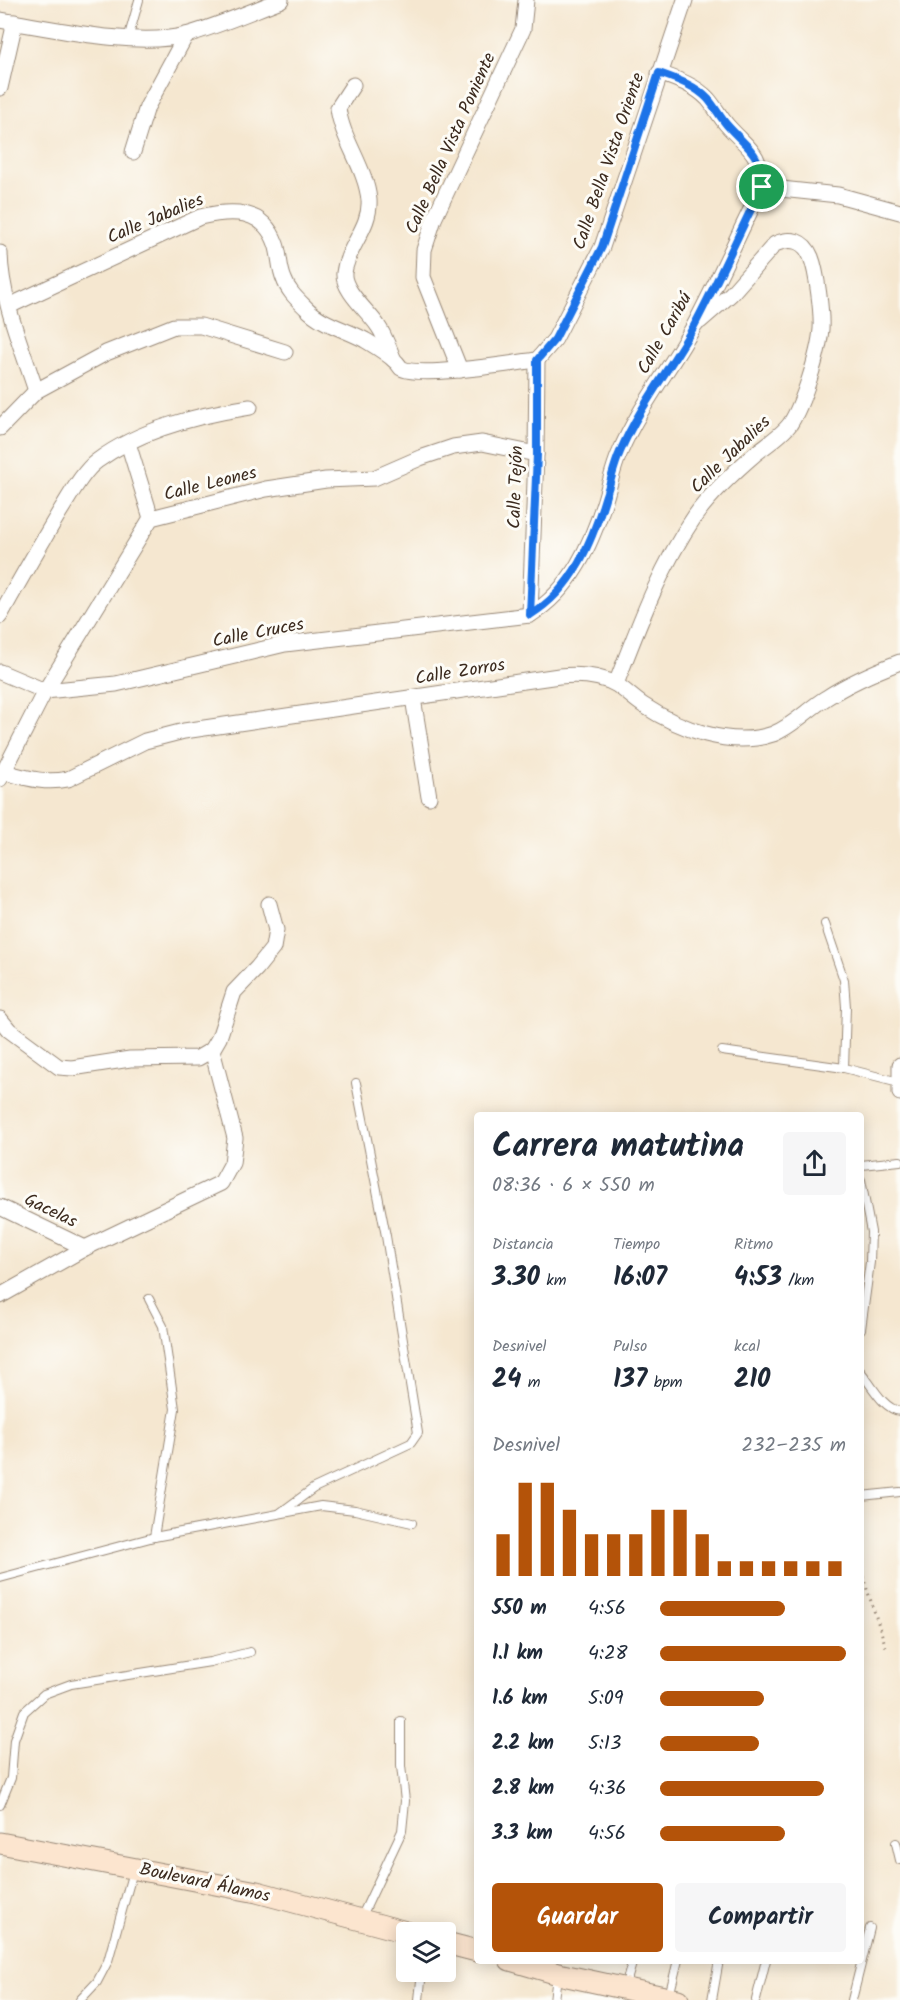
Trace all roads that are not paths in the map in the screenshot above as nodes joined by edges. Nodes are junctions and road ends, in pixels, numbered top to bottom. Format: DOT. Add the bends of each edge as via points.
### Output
graph roads {
  1 [pos="139,0"];
  2 [pos="281,0"];
  3 [pos="526,0"];
  4 [pos="685,0"];
  5 [pos="7,21"];
  6 [pos="186,35"];
  7 [pos="128,39"];
  8 [pos="659,73"];
  9 [pos="353,85"];
  10 [pos="0,88"];
  11 [pos="133,152"];
  12 [pos="762,187"];
  13 [pos="900,212"];
  14 [pos="0,253"];
  15 [pos="9,306"];
  16 [pos="693,327"];
  17 [pos="285,352"];
  18 [pos="394,360"];
  19 [pos="537,360"];
  20 [pos="460,370"];
  21 [pos="36,391"];
  22 [pos="250,407"];
  23 [pos="0,428"];
  24 [pos="128,443"];
  25 [pos="537,454"];
  26 [pos="151,518"];
  27 [pos="530,615"];
  28 [pos="0,616"];
  29 [pos="900,662"];
  30 [pos="0,672"];
  31 [pos="616,684"];
  32 [pos="45,691"];
  33 [pos="413,698"];
  34 [pos="2,776"];
  35 [pos="429,797"];
  36 [pos="269,904"];
  37 [pos="825,924"];
  38 [pos="0,1019"];
  39 [pos="212,1050"];
  40 [pos="722,1051"];
  41 [pos="900,1065"];
  42 [pos="844,1068"];
  43 [pos="356,1083"];
  44 [pos="899,1087"];
  45 [pos="900,1161"];
  46 [pos="864,1166"];
  47 [pos="864,1196"];
  48 [pos="0,1207"];
  49 [pos="85,1248"];
  50 [pos="0,1296"];
  51 [pos="148,1299"];
  52 [pos="864,1307"];
  53 [pos="864,1376"];
  54 [pos="900,1411"];
  55 [pos="900,1492"];
  56 [pos="864,1496"];
  57 [pos="280,1513"];
  58 [pos="412,1523"];
  59 [pos="154,1537"];
  60 [pos="0,1578"];
  61 [pos="250,1652"];
  62 [pos="401,1720"];
  63 [pos="0,1805"];
  64 [pos="0,1843"];
  65 [pos="896,1843"];
  66 [pos="900,1860"];
  67 [pos="134,1867"];
  68 [pos="360,1920"];
  69 [pos="870,1928"];
  70 [pos="396,1929"];
  71 [pos="456,1944"];
  72 [pos="473,1947"];
  73 [pos="864,1952"];
  74 [pos="524,1964"];
  75 [pos="632,1964"];
  76 [pos="677,1964"];
  77 [pos="718,1964"];
  78 [pos="765,1964"];
  79 [pos="861,1964"];
  80 [pos="558,1974"];
  81 [pos="421,1982"];
  82 [pos="625,1987"];
  83 [pos="673,1999"];
  84 [pos="80,2000"];
  85 [pos="419,2000"];
  86 [pos="554,2000"];
  87 [pos="712,2000"];
  88 [pos="756,2000"];
  89 [pos="852,2000"];
  1 -- 7 [label="lane"];
  2 -- 6 [label="street"];
  3 -- 20 [label="street, Calle Bella Vista Poniente" via="524,28 434,219 424,250 423,277"];
  4 -- 8 [label="street, Calle Bella Vista Oriente"];
  5 -- 7 [label="street"];
  5 -- 10 [label="street"];
  6 -- 7 [label="street"];
  6 -- 11 [label="street" via="147,107"];
  8 -- 12 [label="street" via="687,84 707,98 753,151 762,170"];
  8 -- 19 [label="street, Calle Bella Vista Oriente" via="602,247 555,339"];
  9 -- 18 [label="street" via="338,108 369,199 368,216 343,275 346,286 378,326"];
  12 -- 13 [label="street" via="838,195"];
  12 -- 16 [label="street, Calle Caribú"];
  14 -- 15 [label="street"];
  15 -- 18 [label="street, Calle Jabalies" via="200,217 224,211 260,220 270,231 284,280 309,310"];
  15 -- 21 [label="street"];
  16 -- 27 [label="street, Calle Caribú" via="619,453 599,519 580,564 559,592"];
  16 -- 31 [label="street, Calle Jabalies" via="731,294 775,244 798,241 806,247 812,260 821,330 806,388 789,425 749,459 696,514 639,623"];
  17 -- 21 [label="street" via="201,326 174,326 106,353"];
  18 -- 20 [label="street, Calle Jabalies" via="401,368 417,371"];
  19 -- 20 [label="street, Calle Jabalies"];
  19 -- 25 [label="street, Calle Tejón"];
  21 -- 23 [label="street"];
  22 -- 24 [label="street" via="208,413"];
  24 -- 26 [label="street"];
  24 -- 28 [label="street" via="95,462 73,490"];
  25 -- 26 [label="street, Calle Leones" via="482,443 453,447 374,478 266,489"];
  25 -- 27 [label="street, Calle Tejón"];
  26 -- 32 [label="street, Calle Leones"];
  27 -- 32 [label="street, Calle Cruces" via="285,644 116,684"];
  29 -- 31 [label="street, Calle Zorros" via="854,681 772,734 750,738 707,735 644,705"];
  30 -- 32 [label="street, Calle Cruces"];
  31 -- 33 [label="street, Calle Zorros" via="584,674"];
  32 -- 34 [label="street, Calle Leones"];
  33 -- 34 [label="street, Calle Zorros" via="184,731 145,741 68,779 54,782"];
  33 -- 35 [label="street"];
  36 -- 39 [label="street" via="276,930 273,948 234,992"];
  37 -- 42 [label="lane" via="844,980"];
  38 -- 39 [label="street" via="59,1067 130,1059 198,1058"];
  39 -- 49 [label="street" via="235,1138 232,1163 220,1183"];
  40 -- 42 [label="lane"];
  41 -- 44 [label="street"];
  42 -- 44 [label="lane"];
  43 -- 57 [label="lane" via="418,1433 411,1443 314,1488"];
  45 -- 46 [label="lane"];
  47 -- 52 [label="lane" via="871,1232"];
  48 -- 49 [label="street, Gacelas"];
  49 -- 50 [label="street"];
  51 -- 59 [label="lane" via="163,1326 175,1409"];
  53 -- 54 [label="lane" via="884,1402"];
  55 -- 56 [label="lane"];
  57 -- 58 [label="lane" via="321,1506"];
  57 -- 59 [label="lane"];
  59 -- 60 [label="lane"];
  61 -- 63 [label="lane" via="71,1684 44,1695 24,1712 14,1740 11,1778"];
  62 -- 68 [label="lane" via="405,1801 402,1832"];
  64 -- 67 [label="main road, Boulevard Álamos"];
  65 -- 66 [label="lane"];
  67 -- 68 [label="main road, Boulevard Álamos" via="257,1892"];
  67 -- 84 [label="lane" via="108,1961 97,1982"];
  68 -- 70 [label="main road, Boulevard Álamos"];
  69 -- 73 [label="lane"];
  71 -- 72 [label="main road"];
  74 -- 80 [label="main road"];
  75 -- 82 [label="lane"];
  76 -- 83 [label="lane"];
  77 -- 87 [label="lane"];
  78 -- 88 [label="lane"];
  79 -- 89 [label="lane"];
  80 -- 82 [label="main road"];
  80 -- 86 [label="lane"];
  81 -- 85 [label="lane"];
  82 -- 83 [label="main road"];
}
